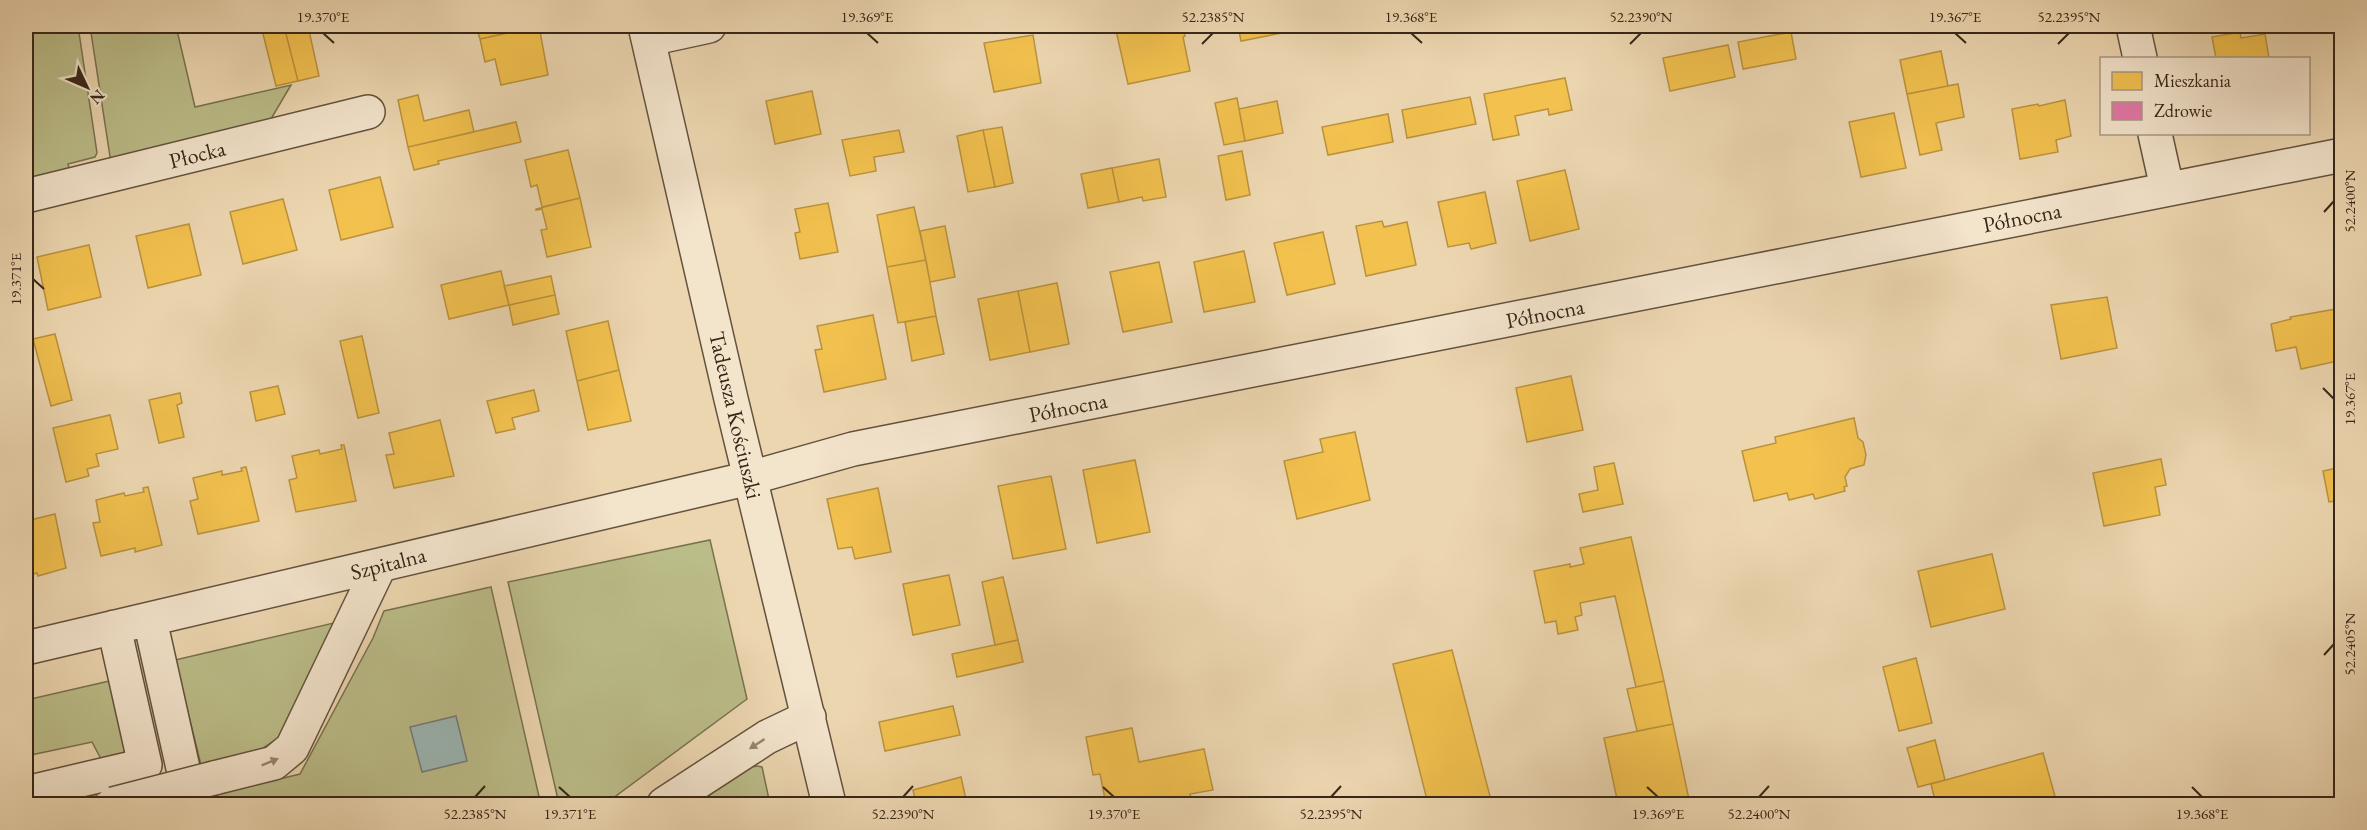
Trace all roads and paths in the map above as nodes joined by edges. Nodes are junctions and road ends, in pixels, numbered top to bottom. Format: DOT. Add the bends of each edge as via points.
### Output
graph roads {
  1 [pos="709,26"];
  2 [pos="2133,26"];
  3 [pos="647,32"];
  4 [pos="2140,57"];
  5 [pos="368,112"];
  6 [pos="2155,135"];
  7 [pos="2342,155"];
  8 [pos="2167,188"];
  9 [pos="26,196"];
  10 [pos="750,478"];
  11 [pos="380,565"];
  12 [pos="150,620"];
  13 [pos="114,627"];
  14 [pos="26,648"];
  15 [pos="808,717"];
  16 [pos="26,793"];
  17 [pos="113,804"];
  18 [pos="191,804"];
  19 [pos="666,804"];
  20 [pos="829,804"];
  1 -- 3 [label="street"];
  2 -- 4 [label="street"];
  3 -- 10 [label="street, Tadeusza Kościuszki"];
  5 -- 9 [label="street, Płocka"];
  6 -- 8 [label="street"];
  7 -- 8 [label="street, Północna"];
  8 -- 10 [label="street, Północna" via="853,449"];
  10 -- 11 [label="street, Szpitalna"];
  10 -- 15 [label="street, Tadeusza Kościuszki"];
  11 -- 12 [label="street, Szpitalna"];
  17 -- 11 [label="street, one-way, bridge" via="274,763 292,748"];
  12 -- 13 [label="street, Szpitalna"];
  12 -- 18 [label="street"];
  13 -- 14 [label="street, Szpitalna"];
  13 -- 16 [label="street" via="145,765"];
  15 -- 19 [label="street, one-way" via="767,737"];
  15 -- 20 [label="street, Tadeusza Kościuszki"];
}
